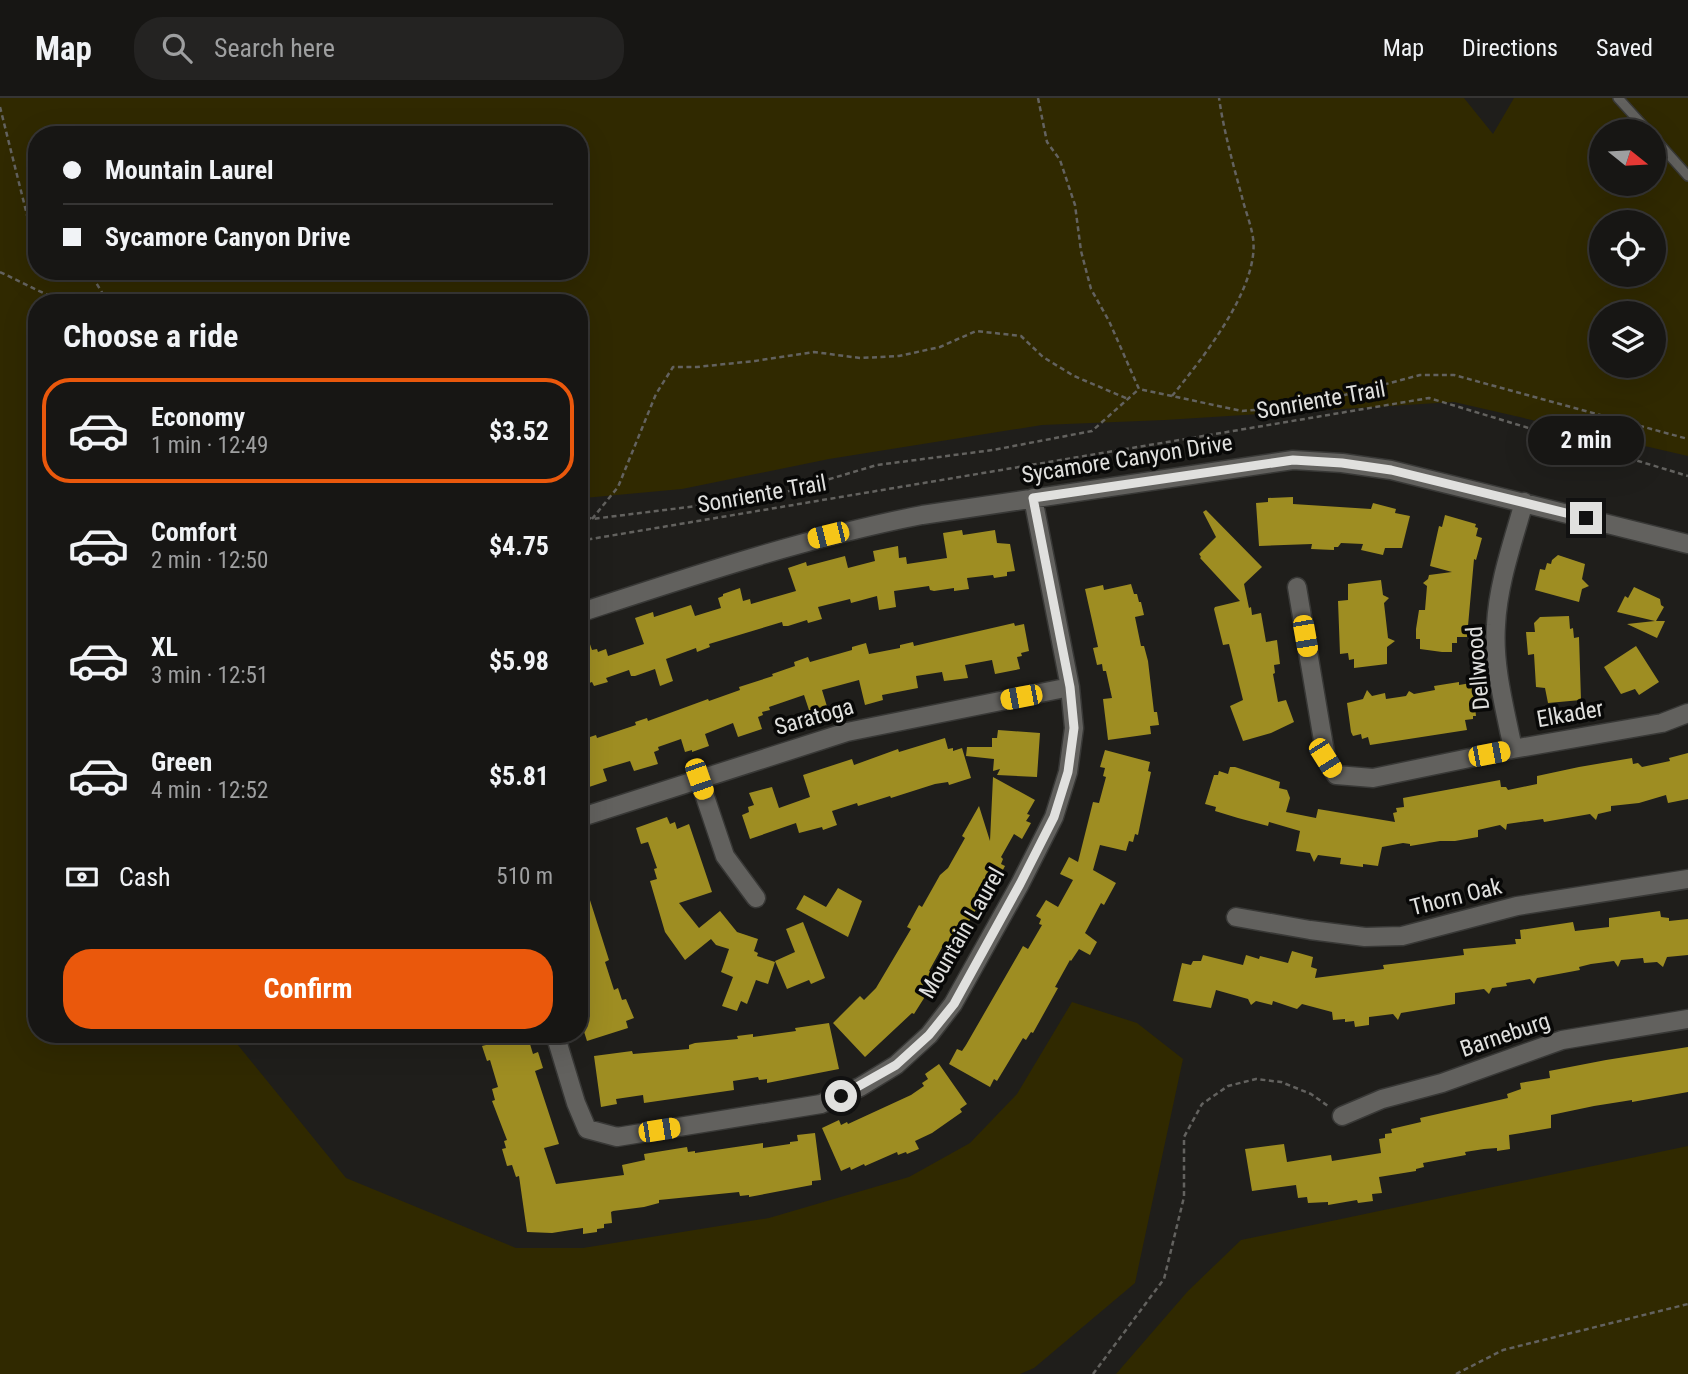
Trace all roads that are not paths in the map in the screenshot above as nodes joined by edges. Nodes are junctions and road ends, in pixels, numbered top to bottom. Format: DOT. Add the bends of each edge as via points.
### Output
graph roads {
  1 [pos="1618,98"];
  2 [pos="1637,119"];
  3 [pos="1666,151"];
  4 [pos="1688,176"];
  5 [pos="1033,498"];
  6 [pos="1524,502"];
  7 [pos="1688,544"];
  8 [pos="1297,587"];
  9 [pos="588,610"];
  10 [pos="1070,687"];
  11 [pos="1688,713"];
  12 [pos="1513,749"];
  13 [pos="699,779"];
  14 [pos="588,815"];
  15 [pos="1688,879"];
  16 [pos="756,898"];
  17 [pos="1236,917"];
  18 [pos="1688,1019"];
  19 [pos="558,1043"];
  20 [pos="1342,1116"];
  1 -- 2 [label="lane"];
  3 -- 4 [label="lane"];
  5 -- 6 [label="street, Sycamore Canyon Drive" via="1293,460 1391,470"];
  5 -- 9 [label="street, Sycamore Canyon Drive" via="922,515 808,540"];
  5 -- 10 [label="street, Mountain Laurel"];
  6 -- 7 [label="street, Sycamore Canyon Drive"];
  6 -- 12 [label="street, Dellwood" via="1495,625 1498,677"];
  8 -- 12 [label="street, Elkader" via="1325,758 1336,775 1373,778"];
  10 -- 13 [label="street, Saratoga" via="875,725"];
  10 -- 19 [label="street, Mountain Laurel" via="1074,728 1068,772 1054,817 954,1004 896,1065 821,1104 617,1137 587,1129"];
  11 -- 12 [label="street, Elkader" via="1662,723"];
  13 -- 14 [label="street, Saratoga"];
  13 -- 16 [label="street" via="725,856"];
  15 -- 17 [label="street, Thorn Oak" via="1517,906 1402,936 1351,936"];
  18 -- 20 [label="street, Barneburg" via="1562,1040"];
}
